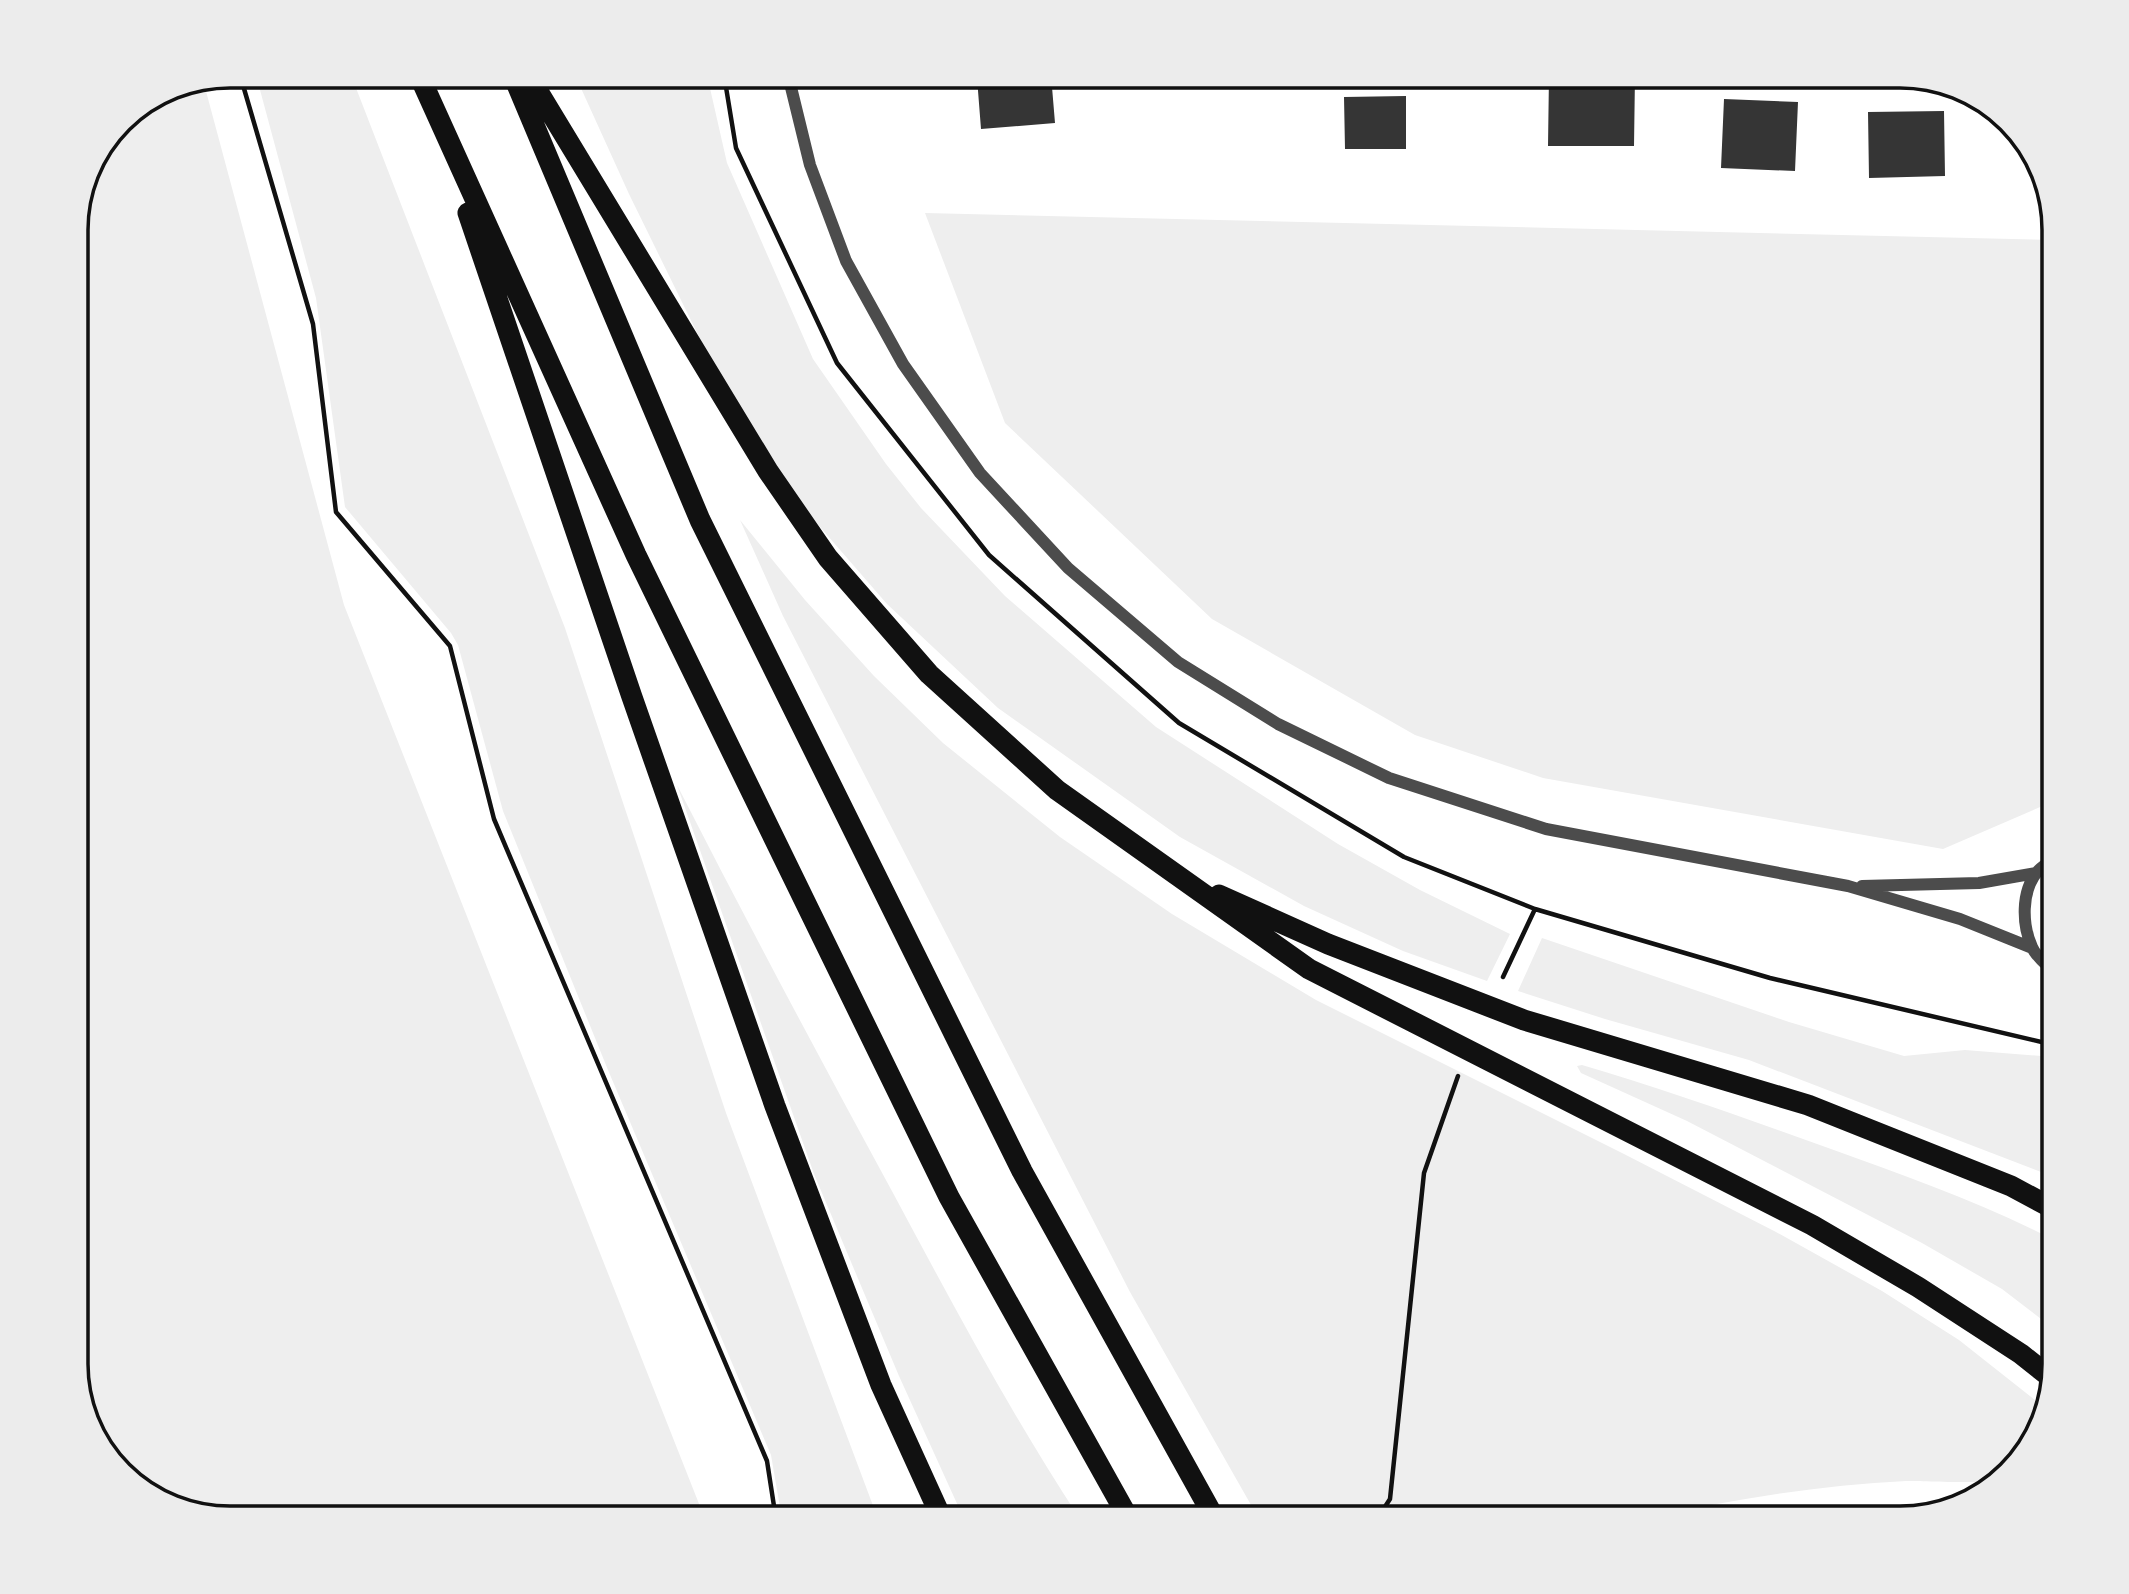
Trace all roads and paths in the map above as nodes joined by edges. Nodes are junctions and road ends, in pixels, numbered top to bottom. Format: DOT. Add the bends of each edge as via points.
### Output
graph roads {
  1 [pos="244,88"];
  2 [pos="424,88"];
  3 [pos="518,88"];
  4 [pos="536,88"];
  5 [pos="726,88"];
  6 [pos="791,88"];
  7 [pos="429,99"];
  8 [pos="2042,868"];
  9 [pos="2036,873"];
  10 [pos="1172,874"];
  11 [pos="1848,886"];
  12 [pos="1535,909"];
  13 [pos="2032,948"];
  14 [pos="2042,961"];
  15 [pos="1503,977"];
  16 [pos="2042,1042"];
  17 [pos="1460,1072"];
  18 [pos="2042,1203"];
  19 [pos="2041,1370"];
  20 [pos="774,1506"];
  21 [pos="936,1506"];
  22 [pos="1122,1506"];
  23 [pos="1208,1506"];
  24 [pos="1385,1506"];
  1 -- 20 [label="path" via="313,324 336,512 450,646 494,819 767,1461"];
  2 -- 7 [label="highway"];
  3 -- 23 [label="highway" via="718,556 1022,1171"];
  4 -- 10 [label="highway" via="768,471 828,558 929,674 1057,790"];
  5 -- 12 [label="path" via="736,148 837,363 989,555 1179,723 1404,857"];
  6 -- 11 [label="street" via="810,165 846,261 903,364 988,483 1068,568 1178,662 1278,724 1389,778 1546,829"];
  7 -- 21 [label="highway" via="775,1106 881,1385"];
  7 -- 22 [label="highway" via="636,555 949,1197"];
  8 -- 9 [label="street"];
  9 -- 11 [label="street" via="1979,883"];
  9 -- 13 [label="street" via="2025,899 2025,925"];
  10 -- 18 [label="highway" via="1328,944 1524,1020 1808,1105"];
  10 -- 19 [label="highway" via="1309,969 1812,1225 1918,1287"];
  11 -- 13 [label="street" via="1960,919"];
  12 -- 15 [label="path"];
  12 -- 16 [label="path" via="1770,978"];
  13 -- 14 [label="street"];
  17 -- 24 [label="path" via="1424,1172 1390,1499"];
}
